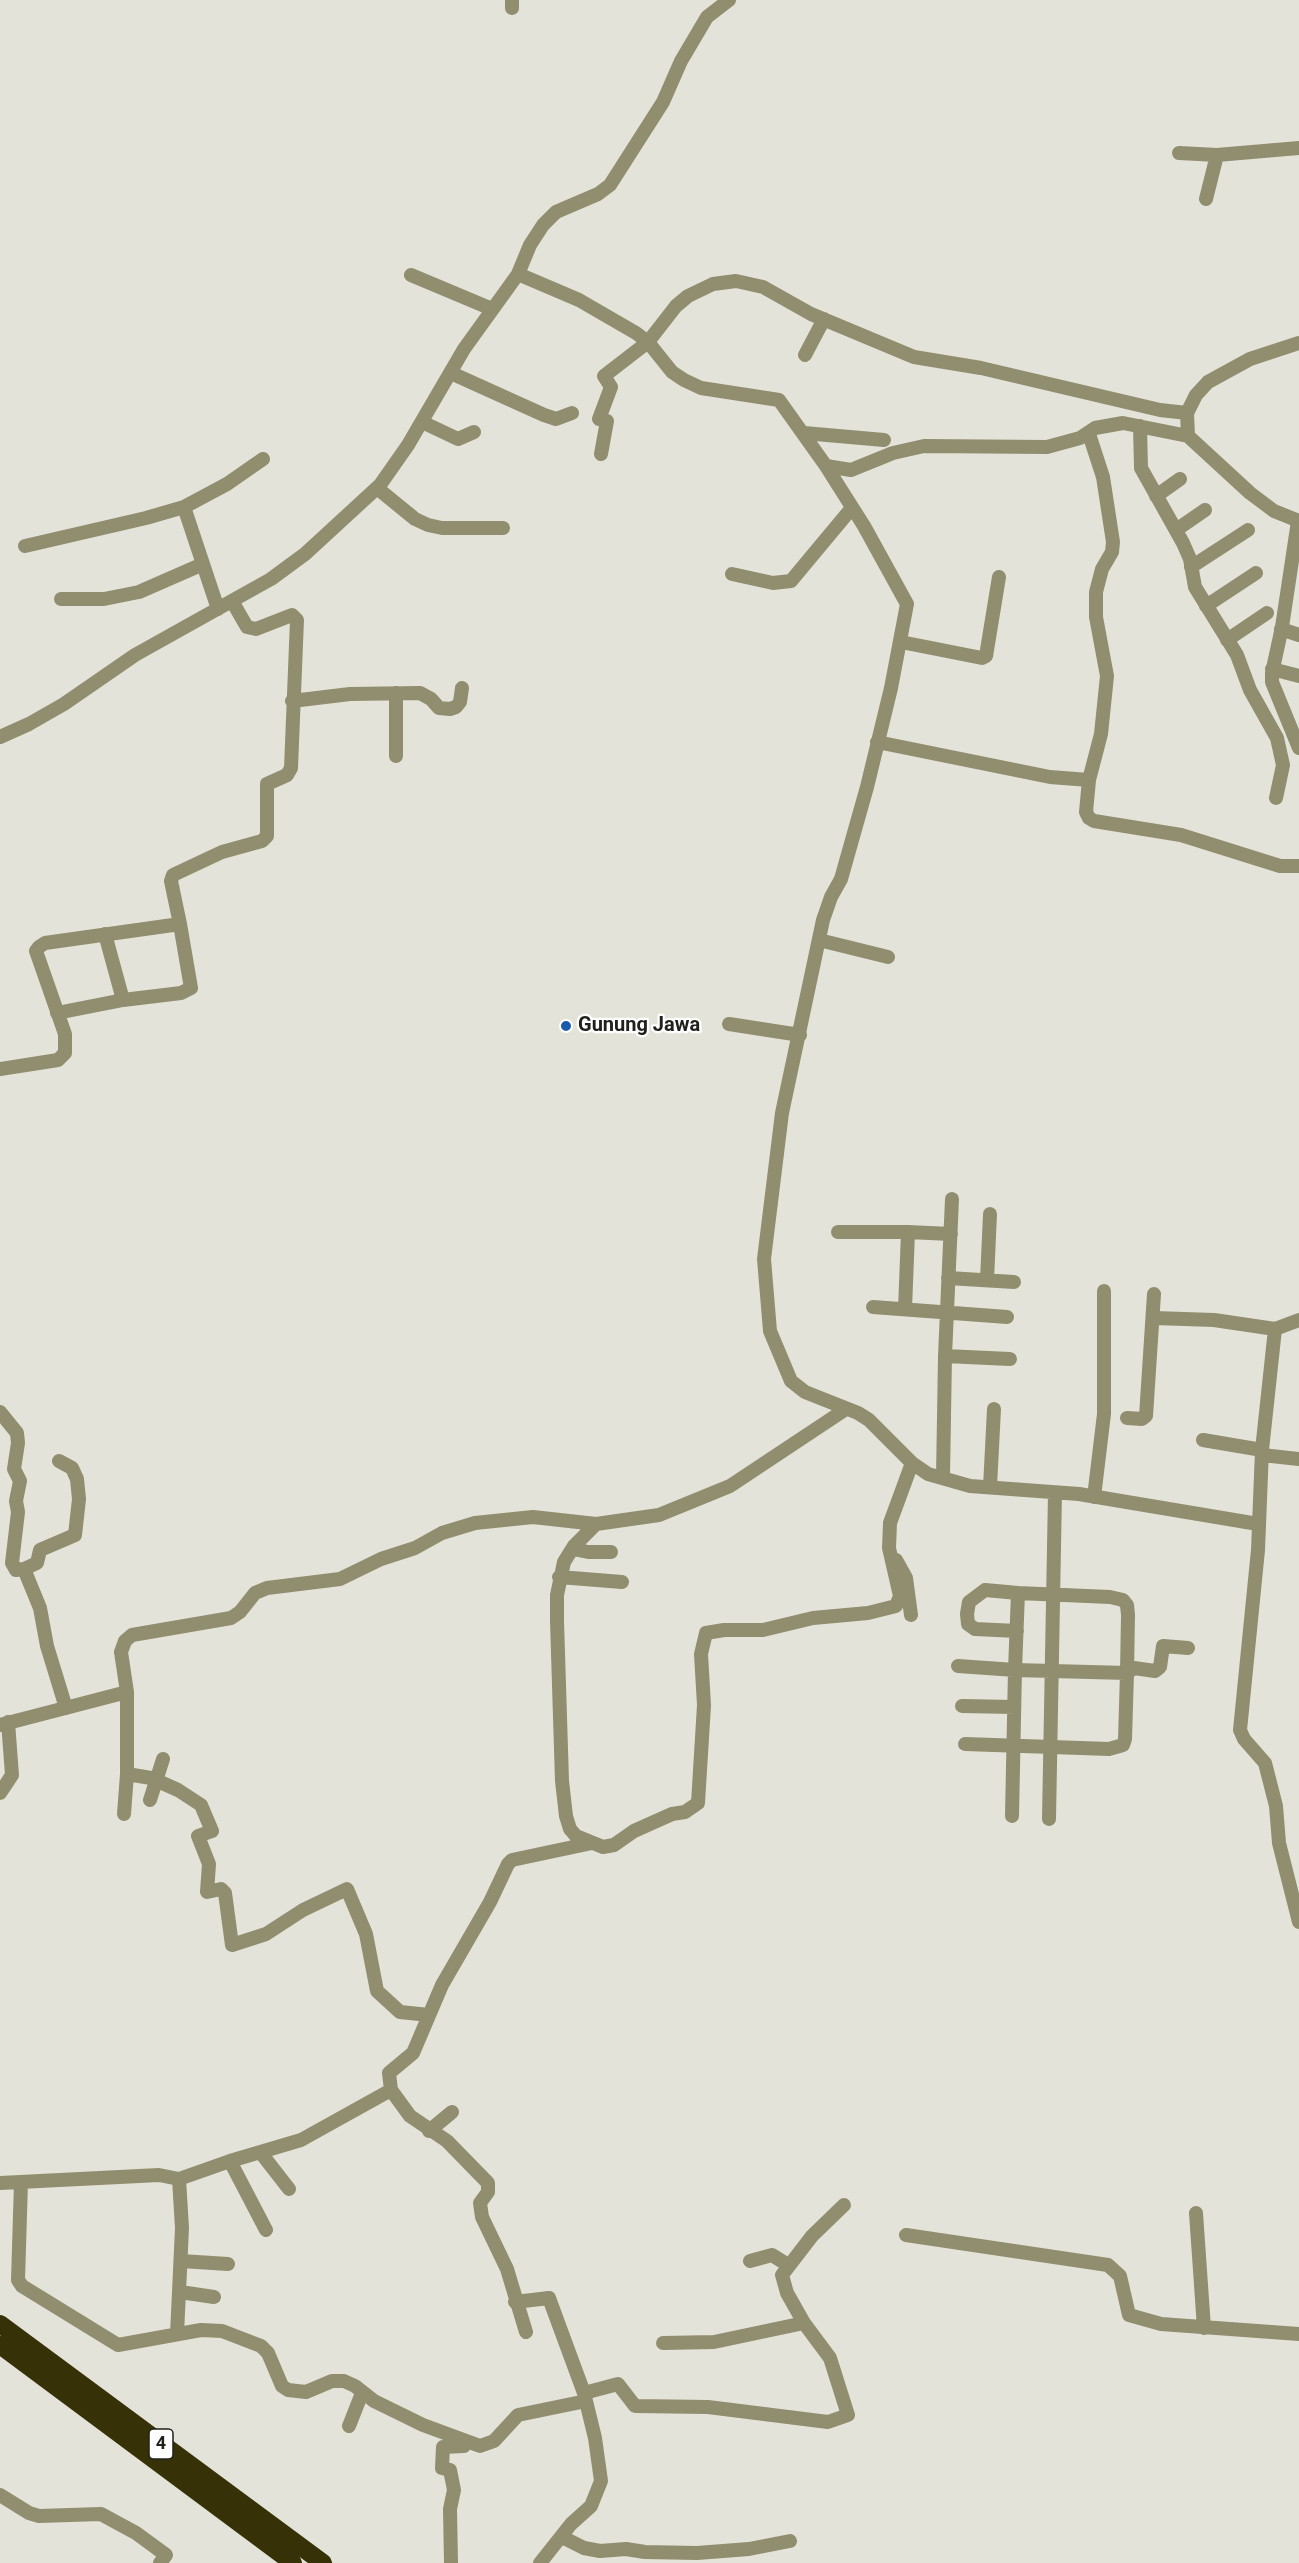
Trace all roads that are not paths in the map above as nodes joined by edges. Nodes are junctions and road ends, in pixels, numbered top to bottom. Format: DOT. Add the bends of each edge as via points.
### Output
graph roads {
  1 [pos="729,0"];
  2 [pos="1299,148"];
  3 [pos="1179,153"];
  4 [pos="1216,155"];
  5 [pos="1206,199"];
  6 [pos="518,274"];
  7 [pos="411,275"];
  8 [pos="492,309"];
  9 [pos="824,319"];
  10 [pos="648,342"];
  11 [pos="1299,343"];
  12 [pos="805,355"];
  13 [pos="451,373"];
  14 [pos="572,413"];
  15 [pos="1187,413"];
  16 [pos="422,422"];
  17 [pos="1140,426"];
  18 [pos="474,432"];
  19 [pos="804,433"];
  20 [pos="1089,434"];
  21 [pos="1188,436"];
  22 [pos="884,440"];
  23 [pos="601,454"];
  24 [pos="263,459"];
  25 [pos="826,466"];
  26 [pos="1180,479"];
  27 [pos="377,488"];
  28 [pos="1156,496"];
  29 [pos="184,507"];
  30 [pos="851,509"];
  31 [pos="1205,510"];
  32 [pos="1298,521"];
  33 [pos="503,528"];
  34 [pos="1248,530"];
  35 [pos="1176,531"];
  36 [pos="25,546"];
  37 [pos="1296,552"];
  38 [pos="203,564"];
  39 [pos="1191,567"];
  40 [pos="1256,573"];
  41 [pos="732,574"];
  42 [pos="999,577"];
  43 [pos="61,599"];
  44 [pos="232,601"];
  45 [pos="1206,606"];
  46 [pos="218,609"];
  47 [pos="1267,613"];
  48 [pos="1281,629"];
  49 [pos="1299,635"];
  50 [pos="1227,640"];
  51 [pos="901,642"];
  52 [pos="1272,669"];
  53 [pos="1299,676"];
  54 [pos="462,688"];
  55 [pos="396,693"];
  56 [pos="292,701"];
  57 [pos="1285,713"];
  58 [pos="1299,716"];
  59 [pos="0,737"];
  60 [pos="877,742"];
  61 [pos="1299,748"];
  62 [pos="396,756"];
  63 [pos="1089,780"];
  64 [pos="1276,798"];
  65 [pos="1299,866"];
  66 [pos="180,924"];
  67 [pos="105,934"];
  68 [pos="819,940"];
  69 [pos="888,957"];
  70 [pos="123,1000"];
  71 [pos="57,1012"];
  72 [pos="729,1024"];
  73 [pos="800,1035"];
  74 [pos="0,1069"];
  75 [pos="952,1199"];
  76 [pos="990,1214"];
  77 [pos="838,1232"];
  78 [pos="908,1232"];
  79 [pos="951,1234"];
  80 [pos="948,1278"];
  81 [pos="987,1280"];
  82 [pos="1014,1282"];
  83 [pos="1104,1291"];
  84 [pos="1154,1294"];
  85 [pos="873,1307"];
  86 [pos="905,1309"];
  87 [pos="947,1312"];
  88 [pos="1007,1317"];
  89 [pos="1154,1318"];
  90 [pos="1299,1320"];
  91 [pos="1275,1329"];
  92 [pos="945,1356"];
  93 [pos="1010,1359"];
  94 [pos="846,1409"];
  95 [pos="994,1409"];
  96 [pos="0,1412"];
  97 [pos="1127,1418"];
  98 [pos="1203,1440"];
  99 [pos="1262,1453"];
  100 [pos="1299,1459"];
  101 [pos="59,1461"];
  102 [pos="912,1463"];
  103 [pos="943,1477"];
  104 [pos="990,1487"];
  105 [pos="1055,1493"];
  106 [pos="1094,1497"];
  107 [pos="596,1524"];
  108 [pos="1258,1524"];
  109 [pos="889,1548"];
  110 [pos="573,1549"];
  111 [pos="611,1552"];
  112 [pos="24,1569"];
  113 [pos="559,1577"];
  114 [pos="622,1582"];
  115 [pos="1018,1593"];
  116 [pos="1054,1595"];
  117 [pos="911,1615"];
  118 [pos="1017,1631"];
  119 [pos="1188,1648"];
  120 [pos="958,1666"];
  121 [pos="1015,1670"];
  122 [pos="1052,1671"];
  123 [pos="1127,1673"];
  124 [pos="127,1692"];
  125 [pos="962,1706"];
  126 [pos="1014,1707"];
  127 [pos="66,1708"];
  128 [pos="4,1724"];
  129 [pos="965,1744"];
  130 [pos="1014,1746"];
  131 [pos="1052,1747"];
  132 [pos="163,1760"];
  133 [pos="127,1774"];
  134 [pos="158,1781"];
  135 [pos="0,1793"];
  136 [pos="150,1800"];
  137 [pos="124,1814"];
  138 [pos="1012,1816"];
  139 [pos="1049,1819"];
  140 [pos="592,1843"];
  141 [pos="1299,1922"];
  142 [pos="429,2014"];
  143 [pos="391,2090"];
  144 [pos="452,2112"];
  145 [pos="429,2130"];
  146 [pos="261,2153"];
  147 [pos="230,2161"];
  148 [pos="179,2179"];
  149 [pos="21,2181"];
  150 [pos="0,2183"];
  151 [pos="289,2189"];
  152 [pos="844,2205"];
  153 [pos="1196,2213"];
  154 [pos="266,2230"];
  155 [pos="906,2235"];
  156 [pos="181,2261"];
  157 [pos="750,2261"];
  158 [pos="228,2264"];
  159 [pos="788,2265"];
  160 [pos="180,2292"];
  161 [pos="214,2297"];
  162 [pos="515,2302"];
  163 [pos="804,2323"];
  164 [pos="0,2324"];
  165 [pos="1204,2328"];
  166 [pos="526,2332"];
  167 [pos="177,2334"];
  168 [pos="1299,2334"];
  169 [pos="663,2343"];
  170 [pos="0,2345"];
  171 [pos="362,2393"];
  172 [pos="585,2397"];
  173 [pos="349,2427"];
  174 [pos="469,2443"];
  175 [pos="0,2495"];
  176 [pos="562,2537"];
  177 [pos="790,2541"];
  178 [pos="168,2560"];
  179 [pos="293,2563"];
  180 [pos="323,2563"];
  181 [pos="451,2563"];
  182 [pos="540,2563"];
  1 -- 6 [label="street" via="707,17 658,111 610,184 598,194 556,212 534,238"];
  2 -- 4 [label="street"];
  3 -- 4 [label="street"];
  4 -- 5 [label="street"];
  6 -- 8 [label="street"];
  6 -- 10 [label="street" via="579,300"];
  7 -- 8 [label="street"];
  8 -- 13 [label="street"];
  9 -- 10 [label="street" via="749,282 724,283 700,288 676,306"];
  9 -- 12 [label="street"];
  9 -- 15 [label="street" via="914,357"];
  10 -- 19 [label="street" via="672,372 700,388 778,400"];
  10 -- 23 [label="street" via="604,376 611,387 599,419 607,421"];
  11 -- 15 [label="street" via="1250,359 1208,382"];
  13 -- 14 [label="street" via="556,419"];
  13 -- 16 [label="street"];
  15 -- 21 [label="street"];
  16 -- 18 [label="street" via="458,439"];
  16 -- 27 [label="street"];
  17 -- 20 [label="street" via="1107,425"];
  17 -- 21 [label="street"];
  17 -- 28 [label="street" via="1141,468"];
  19 -- 22 [label="street"];
  19 -- 25 [label="street"];
  20 -- 25 [label="street" via="1047,447 924,446 850,470"];
  20 -- 63 [label="street" via="1103,477 1113,542 1096,592 1096,617 1107,676 1101,735"];
  21 -- 32 [label="street" via="1250,493 1274,511"];
  24 -- 29 [label="street"];
  25 -- 30 [label="street"];
  26 -- 28 [label="street"];
  27 -- 33 [label="street" via="428,525"];
  27 -- 44 [label="street" via="305,554"];
  28 -- 35 [label="street"];
  29 -- 36 [label="street"];
  29 -- 38 [label="street"];
  30 -- 41 [label="street" via="791,581 773,584"];
  30 -- 51 [label="street" via="904,595 907,614"];
  31 -- 35 [label="street"];
  32 -- 37 [label="street"];
  34 -- 39 [label="street"];
  35 -- 39 [label="street"];
  37 -- 48 [label="street"];
  38 -- 43 [label="street" via="139,592 104,599"];
  38 -- 46 [label="street"];
  39 -- 45 [label="street" via="1195,587"];
  40 -- 45 [label="street"];
  42 -- 51 [label="street" via="986,656"];
  44 -- 46 [label="street"];
  44 -- 56 [label="street" via="247,627 256,629 292,615 297,620"];
  45 -- 50 [label="street"];
  46 -- 59 [label="street" via="135,655 64,704"];
  47 -- 50 [label="street"];
  48 -- 49 [label="street"];
  48 -- 52 [label="street"];
  50 -- 64 [label="street" via="1277,738 1283,765"];
  51 -- 60 [label="street"];
  52 -- 53 [label="street"];
  52 -- 57 [label="street" via="1272,682"];
  54 -- 55 [label="street" via="460,702 450,709 438,708 420,693"];
  55 -- 56 [label="street"];
  55 -- 62 [label="street"];
  56 -- 66 [label="street" via="291,768 288,775 267,784 267,836 173,875"];
  57 -- 58 [label="street"];
  57 -- 61 [label="street"];
  60 -- 63 [label="street" via="1050,777"];
  60 -- 68 [label="street" via="841,879 831,897"];
  63 -- 65 [label="street" via="1086,812 1094,821 1181,835 1280,866"];
  66 -- 67 [label="street"];
  66 -- 70 [label="street" via="191,988 182,993"];
  67 -- 70 [label="street"];
  67 -- 71 [label="street" via="45,943 36,951"];
  68 -- 69 [label="street"];
  68 -- 73 [label="street"];
  70 -- 71 [label="street"];
  71 -- 74 [label="street" via="65,1053 57,1060"];
  72 -- 73 [label="street"];
  73 -- 94 [label="street" via="782,1113 764,1259 770,1331 791,1381 805,1392"];
  75 -- 79 [label="street"];
  76 -- 81 [label="street"];
  77 -- 78 [label="street"];
  78 -- 79 [label="street"];
  78 -- 86 [label="street"];
  79 -- 80 [label="street"];
  80 -- 81 [label="street"];
  80 -- 87 [label="street"];
  81 -- 82 [label="street"];
  83 -- 106 [label="street" via="1104,1414"];
  84 -- 89 [label="street"];
  85 -- 86 [label="street"];
  86 -- 87 [label="street"];
  87 -- 88 [label="street"];
  87 -- 92 [label="street"];
  89 -- 91 [label="street" via="1214,1320"];
  89 -- 97 [label="street" via="1146,1416"];
  90 -- 91 [label="street"];
  91 -- 99 [label="street"];
  92 -- 93 [label="street"];
  92 -- 103 [label="street"];
  94 -- 102 [label="street" via="869,1420"];
  94 -- 107 [label="street" via="730,1486 658,1515"];
  95 -- 104 [label="street"];
  96 -- 112 [label="street" via="17,1433 14,1469 20,1481 12,1563 16,1570"];
  98 -- 99 [label="street"];
  99 -- 100 [label="street"];
  99 -- 108 [label="street"];
  101 -- 112 [label="street" via="72,1468 78,1479 75,1535 39,1550 37,1563"];
  102 -- 103 [label="street" via="928,1474"];
  102 -- 109 [label="street" via="890,1523"];
  103 -- 104 [label="street" via="970,1486"];
  104 -- 105 [label="street"];
  105 -- 106 [label="street"];
  105 -- 116 [label="street"];
  106 -- 108 [label="street"];
  107 -- 110 [label="street"];
  107 -- 124 [label="street" via="533,1517 475,1523 442,1533 340,1579 267,1588 255,1593 231,1618 132,1635 122,1652"];
  108 -- 141 [label="street" via="1240,1730 1265,1762 1276,1806 1279,1843"];
  109 -- 117 [label="street" via="906,1578"];
  109 -- 140 [label="street" via="900,1596 896,1606 763,1629 706,1633 701,1654 704,1705 699,1803 634,1831 614,1845"];
  110 -- 111 [label="street"];
  110 -- 113 [label="street"];
  112 -- 127 [label="street" via="40,1608"];
  113 -- 114 [label="street"];
  113 -- 140 [label="street" via="561,1761 566,1816 570,1829"];
  115 -- 116 [label="street"];
  115 -- 118 [label="street"];
  115 -- 118 [label="street" via="985,1590 969,1602 967,1614 968,1624 975,1629"];
  116 -- 122 [label="street"];
  116 -- 123 [label="street" via="1123,1600 1128,1615"];
  118 -- 121 [label="street"];
  119 -- 123 [label="street" via="1163,1646 1159,1670 1134,1668"];
  120 -- 121 [label="street"];
  121 -- 122 [label="street"];
  121 -- 126 [label="street"];
  122 -- 123 [label="street"];
  122 -- 131 [label="street"];
  123 -- 131 [label="street" via="1123,1745 1109,1749"];
  124 -- 127 [label="street"];
  124 -- 133 [label="street"];
  125 -- 126 [label="street"];
  126 -- 130 [label="street"];
  127 -- 128 [label="street"];
  128 -- 135 [label="street" via="12,1775"];
  129 -- 130 [label="street"];
  130 -- 131 [label="street"];
  130 -- 138 [label="street"];
  131 -- 139 [label="street"];
  132 -- 134 [label="street"];
  133 -- 134 [label="street"];
  133 -- 137 [label="street"];
  134 -- 136 [label="street"];
  134 -- 142 [label="street" via="201,1805 212,1831 198,1836 209,1864 207,1892 221,1889 225,1893 232,1945 266,1934 346,1889 366,1934 377,1990 400,2012"];
  140 -- 142 [label="street" via="508,1864"];
  142 -- 143 [label="street" via="413,2053 389,2073"];
  143 -- 145 [label="street" via="411,2116"];
  143 -- 146 [label="street" via="301,2140"];
  144 -- 145 [label="street"];
  145 -- 162 [label="street" via="453,2147 488,2183 488,2192 480,2203 482,2217 507,2269"];
  146 -- 147 [label="street"];
  146 -- 151 [label="street"];
  147 -- 148 [label="street"];
  147 -- 154 [label="street"];
  148 -- 149 [label="street" via="159,2175"];
  148 -- 156 [label="street"];
  149 -- 150 [label="street"];
  149 -- 167 [label="street" via="16,2273 22,2286 118,2345"];
  152 -- 159 [label="street"];
  153 -- 165 [label="street"];
  155 -- 165 [label="street" via="1108,2265 1120,2276 1129,2315 1161,2324"];
  156 -- 158 [label="street"];
  156 -- 160 [label="street"];
  157 -- 159 [label="street" via="772,2255"];
  159 -- 163 [label="street" via="782,2275"];
  160 -- 161 [label="street"];
  160 -- 167 [label="street"];
  162 -- 166 [label="street"];
  162 -- 172 [label="street" via="549,2298"];
  163 -- 169 [label="street" via="714,2342"];
  163 -- 172 [label="street" via="830,2358 848,2415 836,2421 708,2407 635,2406 618,2384"];
  164 -- 180 [label="highway, 4"];
  165 -- 168 [label="street"];
  167 -- 171 [label="street" via="222,2331 252,2341 268,2353 282,2386 288,2390 306,2392 332,2381 344,2381"];
  170 -- 179 [label="highway, 4"];
  171 -- 173 [label="street"];
  171 -- 174 [label="street" via="423,2425"];
  172 -- 174 [label="street" via="518,2415 488,2445"];
  172 -- 176 [label="street" via="601,2481 591,2506"];
  174 -- 181 [label="street" via="443,2447 442,2468 450,2470 454,2490"];
  175 -- 178 [label="street" via="39,2516 101,2514 136,2533"];
  176 -- 177 [label="street" via="600,2551 645,2552 749,2549"];
  176 -- 182 [label="street"];
}
